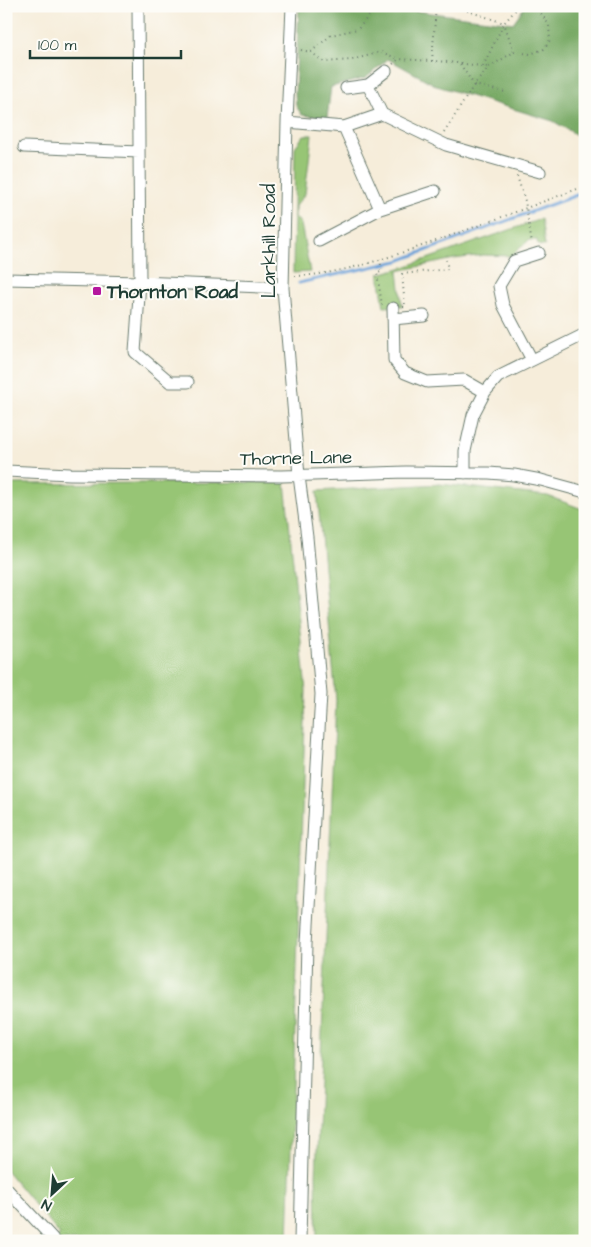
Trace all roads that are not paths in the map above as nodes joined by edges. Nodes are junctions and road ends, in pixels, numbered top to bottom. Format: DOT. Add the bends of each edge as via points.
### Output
graph roads {
  1 [pos="138,6"];
  2 [pos="292,6"];
  3 [pos="386,71"];
  4 [pos="368,85"];
  5 [pos="346,88"];
  6 [pos="382,114"];
  7 [pos="287,122"];
  8 [pos="344,127"];
  9 [pos="24,147"];
  10 [pos="139,152"];
  11 [pos="540,172"];
  12 [pos="434,191"];
  13 [pos="380,209"];
  14 [pos="319,241"];
  15 [pos="535,251"];
  16 [pos="6,279"];
  17 [pos="140,282"];
  18 [pos="283,282"];
  19 [pos="424,316"];
  20 [pos="585,334"];
  21 [pos="532,360"];
  22 [pos="188,382"];
  23 [pos="485,392"];
  24 [pos="6,471"];
  25 [pos="465,473"];
  26 [pos="299,476"];
  27 [pos="585,492"];
  28 [pos="6,1188"];
  29 [pos="55,1241"];
  30 [pos="300,1241"];
  1 -- 10 [label="street"];
  2 -- 7 [label="street, Larkhill Road"];
  3 -- 4 [label="street"];
  4 -- 5 [label="street"];
  4 -- 6 [label="street"];
  6 -- 8 [label="street"];
  6 -- 11 [label="street" via="446,145"];
  7 -- 8 [label="street"];
  7 -- 18 [label="street, Larkhill Road"];
  8 -- 13 [label="street"];
  9 -- 10 [label="street"];
  10 -- 17 [label="street"];
  12 -- 13 [label="street"];
  13 -- 14 [label="street"];
  15 -- 21 [label="street" via="514,261 499,286 502,304"];
  16 -- 17 [label="street"];
  17 -- 18 [label="street"];
  17 -- 22 [label="street" via="135,352 170,382"];
  18 -- 26 [label="street, Larkhill Road"];
  19 -- 23 [label="street" via="393,313 394,360 405,373 427,382 464,380"];
  20 -- 21 [label="street"];
  21 -- 23 [label="street" via="498,377"];
  23 -- 25 [label="street" via="473,415 465,451"];
  24 -- 26 [label="street, Thorne Lane"];
  25 -- 26 [label="street, Thorne Lane"];
  25 -- 27 [label="street, Thorne Lane" via="514,475"];
  26 -- 30 [label="street, Larkhill Road" via="321,694 307,944"];
  28 -- 29 [label="street"];
}
